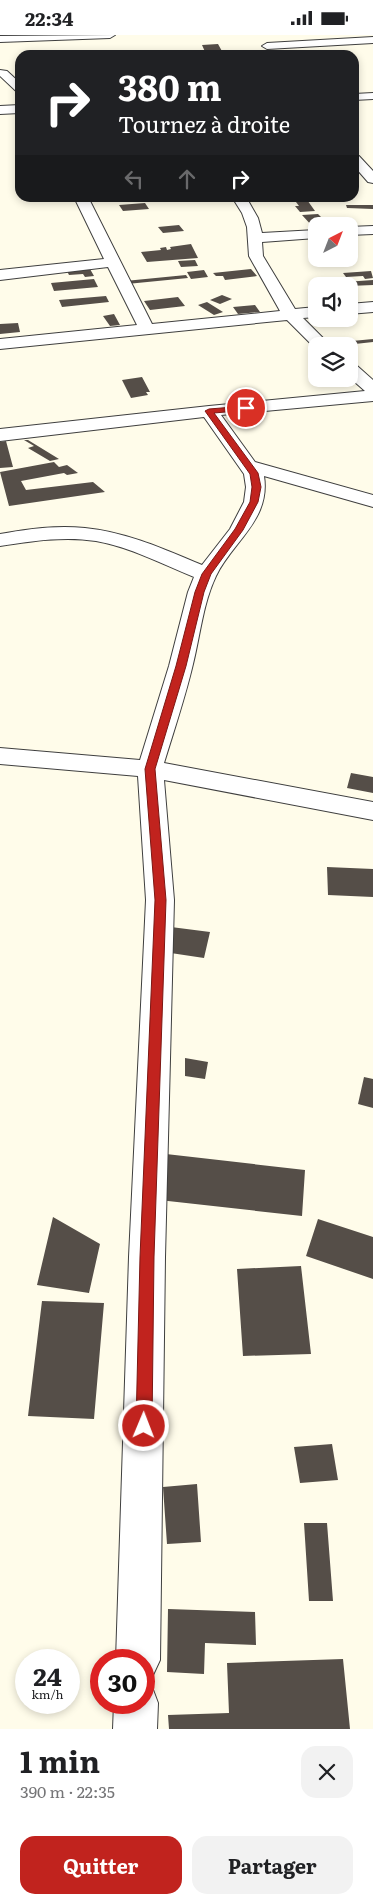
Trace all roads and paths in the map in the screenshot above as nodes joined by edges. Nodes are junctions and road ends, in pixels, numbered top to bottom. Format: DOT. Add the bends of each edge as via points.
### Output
graph roads {
  1 [pos="110,35"];
  2 [pos="260,35"];
  3 [pos="373,37"];
  4 [pos="0,39"];
  5 [pos="269,50"];
  6 [pos="0,73"];
  7 [pos="15,84"];
  8 [pos="373,96"];
  9 [pos="359,97"];
  10 [pos="15,109"];
  11 [pos="0,110"];
  12 [pos="359,164"];
  13 [pos="373,179"];
  14 [pos="84,202"];
  15 [pos="241,202"];
  16 [pos="373,229"];
  17 [pos="358,230"];
  18 [pos="308,235"];
  19 [pos="254,238"];
  20 [pos="114,262"];
  21 [pos="0,275"];
  22 [pos="373,307"];
  23 [pos="358,308"];
  24 [pos="308,313"];
  25 [pos="290,314"];
  26 [pos="147,330"];
  27 [pos="314,337"];
  28 [pos="0,344"];
  29 [pos="358,376"];
  30 [pos="373,389"];
  31 [pos="373,396"];
  32 [pos="209,411"];
  33 [pos="0,435"];
  34 [pos="248,466"];
  35 [pos="373,501"];
  36 [pos="0,540"];
  37 [pos="206,574"];
  38 [pos="0,756"];
  39 [pos="150,769"];
  40 [pos="373,811"];
  41 [pos="138,1649"];
  42 [pos="136,1714"];
  43 [pos="135,1729"];
  1 -- 4 [label="street"];
  2 -- 5 [label="street"];
  3 -- 5 [label="street"];
  6 -- 7 [label="street"];
  8 -- 9 [label="street"];
  10 -- 11 [label="street"];
  12 -- 13 [label="street"];
  14 -- 20 [label="street"];
  15 -- 19 [label="street" via="253,224"];
  16 -- 17 [label="street"];
  18 -- 19 [label="street"];
  19 -- 25 [label="street" via="256,256"];
  20 -- 21 [label="street"];
  20 -- 26 [label="street"];
  22 -- 23 [label="street"];
  24 -- 25 [label="street"];
  25 -- 26 [label="street"];
  25 -- 27 [label="street"];
  26 -- 28 [label="street"];
  29 -- 30 [label="street"];
  31 -- 32 [label="street"];
  32 -- 33 [label="street"];
  32 -- 34 [label="street"];
  34 -- 35 [label="street"];
  34 -- 37 [label="street" via="254,473 254,502 239,530"];
  36 -- 37 [label="street" via="65,532 96,535 133,545"];
  37 -- 39 [label="street"];
  38 -- 39 [label="street"];
  39 -- 40 [label="street"];
  39 -- 41 [label="street" via="160,900 147,1257"];
  42 -- 43 [label="street"];
}
